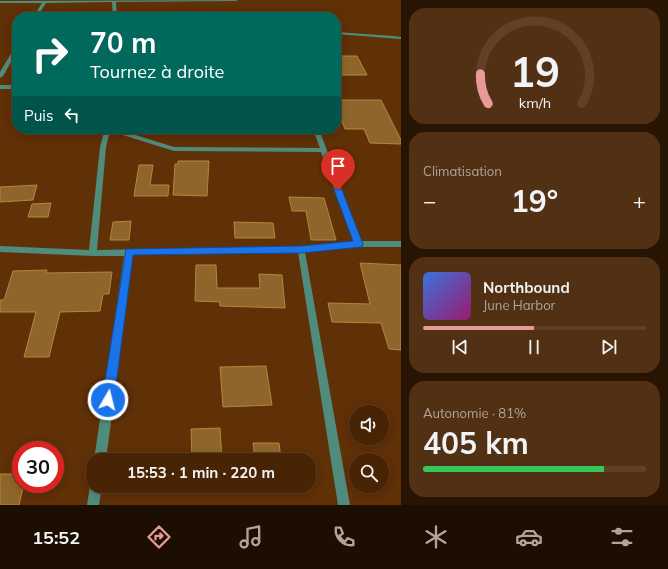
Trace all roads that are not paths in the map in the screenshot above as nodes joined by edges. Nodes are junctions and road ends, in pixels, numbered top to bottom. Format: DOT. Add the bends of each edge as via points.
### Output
graph roads {
  1 [pos="236,0"];
  2 [pos="114,1"];
  3 [pos="0,2"];
  4 [pos="44,3"];
  5 [pos="38,12"];
  6 [pos="115,12"];
  7 [pos="341,33"];
  8 [pos="401,38"];
  9 [pos="12,56"];
  10 [pos="1,75"];
  11 [pos="0,87"];
  12 [pos="12,87"];
  13 [pos="107,134"];
  14 [pos="125,134"];
  15 [pos="318,134"];
  16 [pos="323,150"];
  17 [pos="358,244"];
  18 [pos="401,244"];
  19 [pos="0,249"];
  20 [pos="301,249"];
  21 [pos="129,252"];
  22 [pos="93,253"];
  23 [pos="101,453"];
  24 [pos="95,493"];
  25 [pos="93,505"];
  26 [pos="344,505"];
  1 -- 2 [label="street"];
  2 -- 4 [label="street"];
  2 -- 6 [label="street"];
  3 -- 4 [label="street"];
  4 -- 5 [label="street"];
  7 -- 8 [label="street"];
  9 -- 10 [label="street"];
  11 -- 12 [label="street"];
  13 -- 22 [label="street" via="103,147"];
  14 -- 16 [label="street" via="174,149"];
  15 -- 16 [label="street"];
  16 -- 17 [label="street"];
  17 -- 18 [label="street"];
  17 -- 20 [label="street"];
  19 -- 22 [label="street"];
  20 -- 21 [label="street"];
  20 -- 26 [label="street"];
  21 -- 22 [label="street"];
  21 -- 23 [label="street"];
  24 -- 25 [label="street"];
}
